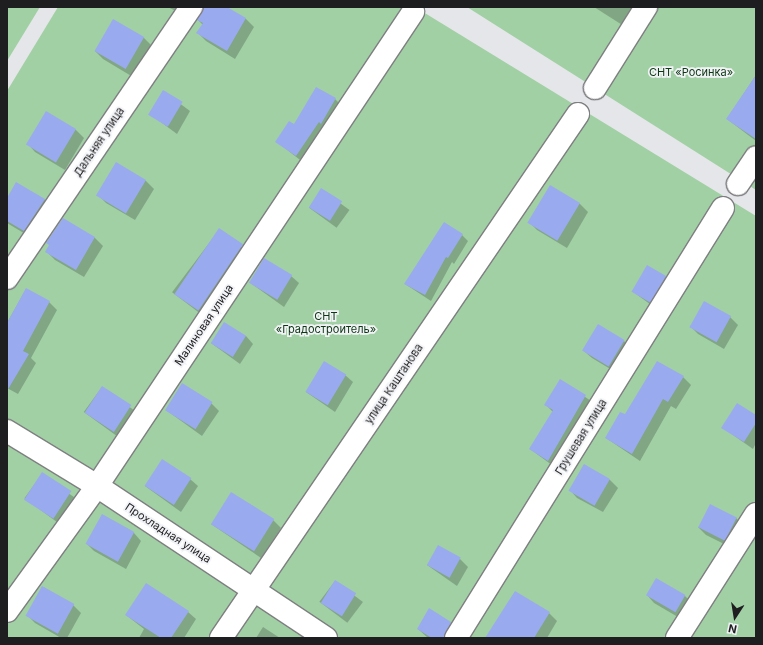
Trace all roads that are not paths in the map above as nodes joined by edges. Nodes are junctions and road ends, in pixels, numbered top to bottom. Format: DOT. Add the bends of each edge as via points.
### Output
graph roads {
  1 [pos="191,7"];
  2 [pos="646,7"];
  3 [pos="413,12"];
  4 [pos="599,82"];
  5 [pos="573,122"];
  6 [pos="754,160"];
  7 [pos="738,184"];
  8 [pos="723,208"];
  9 [pos="7,278"];
  10 [pos="7,430"];
  11 [pos="97,486"];
  12 [pos="756,514"];
  13 [pos="254,589"];
  14 [pos="7,611"];
  15 [pos="221,638"];
  16 [pos="326,638"];
  17 [pos="456,638"];
  18 [pos="677,638"];
  1 -- 9 [label="street, Дальняя улица"];
  2 -- 4 [label="street"];
  3 -- 11 [label="street, Малиновая улица"];
  5 -- 13 [label="street, улица Каштанова"];
  6 -- 7 [label="street"];
  8 -- 17 [label="street, Грушевая улица"];
  10 -- 11 [label="street, Прохладная улица"];
  11 -- 13 [label="street, Прохладная улица"];
  11 -- 14 [label="street, Малиновая улица"];
  12 -- 18 [label="street"];
  13 -- 15 [label="street, улица Каштанова"];
  13 -- 16 [label="street, Прохладная улица"];
}
